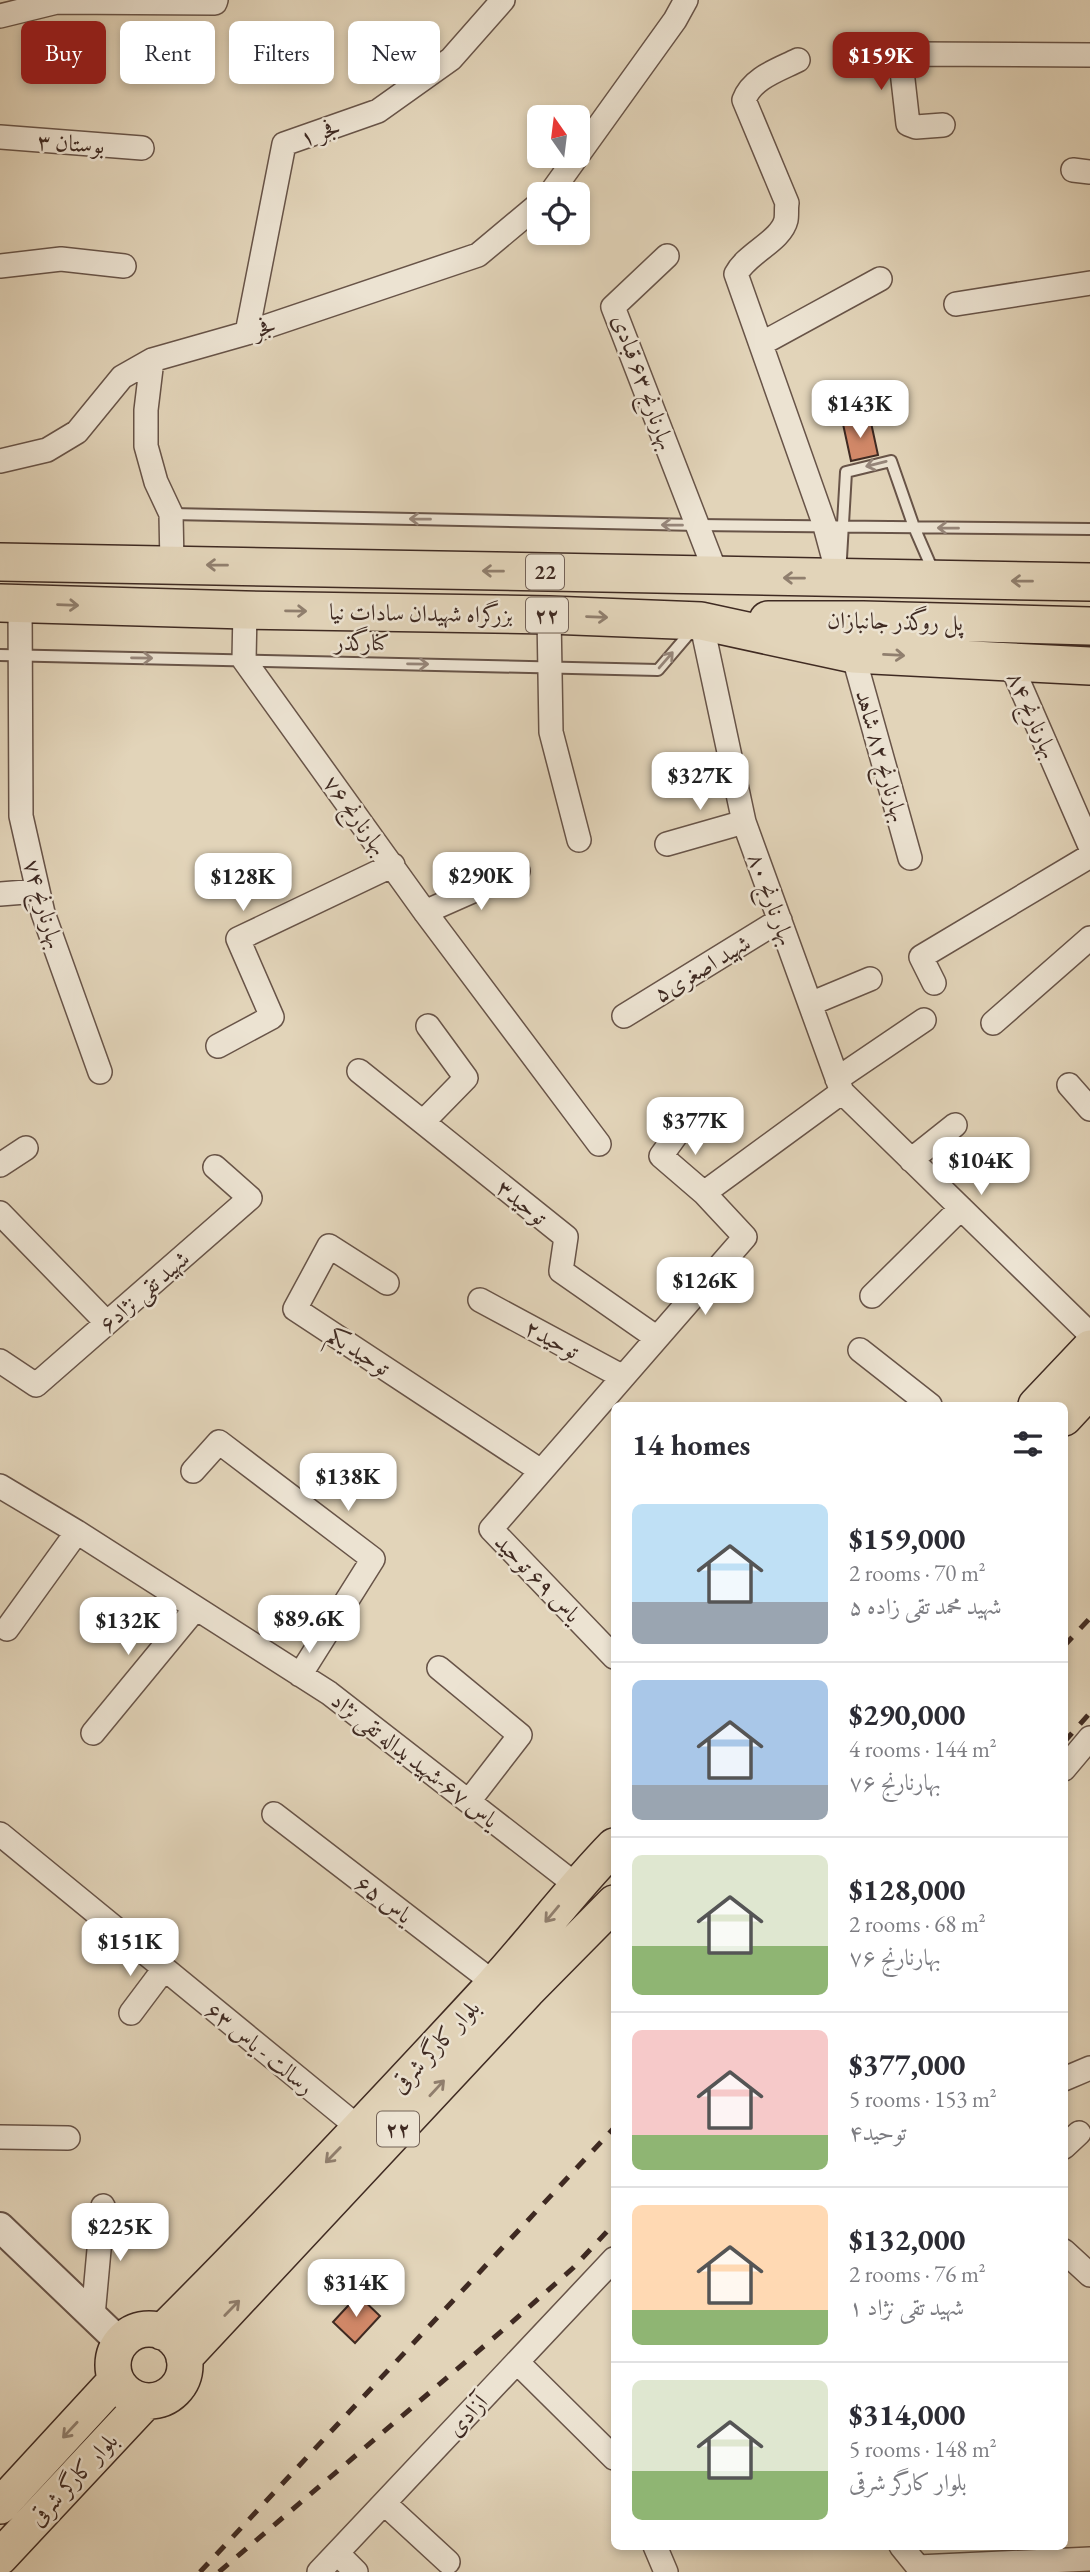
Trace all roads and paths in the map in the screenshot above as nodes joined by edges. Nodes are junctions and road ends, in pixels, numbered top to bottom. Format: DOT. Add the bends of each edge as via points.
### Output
graph roads {
  1 [pos="216,0"];
  2 [pos="503,0"];
  3 [pos="686,0"];
  4 [pos="0,16"];
  5 [pos="1090,55"];
  6 [pos="798,60"];
  7 [pos="943,125"];
  8 [pos="0,137"];
  9 [pos="142,148"];
  10 [pos="559,182"];
  11 [pos="527,214"];
  12 [pos="667,256"];
  13 [pos="124,265"];
  14 [pos="0,266"];
  15 [pos="880,279"];
  16 [pos="1090,283"];
  17 [pos="956,304"];
  18 [pos="247,333"];
  19 [pos="761,344"];
  20 [pos="152,360"];
  21 [pos="0,461"];
  22 [pos="171,514"];
  23 [pos="698,525"];
  24 [pos="835,526"];
  25 [pos="914,527"];
  26 [pos="1090,529"];
  27 [pos="0,562"];
  28 [pos="172,565"];
  29 [pos="717,576"];
  30 [pos="839,579"];
  31 [pos="937,579"];
  32 [pos="1090,582"];
  33 [pos="10,603"];
  34 [pos="244,610"];
  35 [pos="549,615"];
  36 [pos="701,621"];
  37 [pos="1090,626"];
  38 [pos="853,654"];
  39 [pos="10,656"];
  40 [pos="244,660"];
  41 [pos="1009,660"];
  42 [pos="1090,666"];
  43 [pos="549,667"];
  44 [pos="10,729"];
  45 [pos="744,822"];
  46 [pos="579,840"];
  47 [pos="667,844"];
  48 [pos="1090,846"];
  49 [pos="1090,856"];
  50 [pos="910,858"];
  51 [pos="393,865"];
  52 [pos="518,871"];
  53 [pos="38,891"];
  54 [pos="0,894"];
  55 [pos="425,912"];
  56 [pos="780,920"];
  57 [pos="1090,938"];
  58 [pos="870,979"];
  59 [pos="934,983"];
  60 [pos="810,1004"];
  61 [pos="624,1016"];
  62 [pos="924,1020"];
  63 [pos="993,1023"];
  64 [pos="428,1026"];
  65 [pos="218,1046"];
  66 [pos="359,1071"];
  67 [pos="100,1072"];
  68 [pos="839,1085"];
  69 [pos="1069,1085"];
  70 [pos="1090,1109"];
  71 [pos="687,1120"];
  72 [pos="423,1122"];
  73 [pos="955,1125"];
  74 [pos="599,1144"];
  75 [pos="26,1148"];
  76 [pos="911,1160"];
  77 [pos="0,1165"];
  78 [pos="215,1167"];
  79 [pos="704,1193"];
  80 [pos="961,1208"];
  81 [pos="0,1213"];
  82 [pos="387,1283"];
  83 [pos="872,1296"];
  84 [pos="481,1300"];
  85 [pos="107,1323"];
  86 [pos="1090,1335"];
  87 [pos="657,1338"];
  88 [pos="1090,1348"];
  89 [pos="860,1350"];
  90 [pos="0,1361"];
  91 [pos="623,1377"];
  92 [pos="1090,1390"];
  93 [pos="926,1402"];
  94 [pos="1039,1402"];
  95 [pos="1068,1414"];
  96 [pos="193,1471"];
  97 [pos="541,1471"];
  98 [pos="0,1486"];
  99 [pos="77,1532"];
  100 [pos="196,1608"];
  101 [pos="7,1629"];
  102 [pos="611,1654"];
  103 [pos="439,1668"];
  104 [pos="300,1675"];
  105 [pos="93,1734"];
  106 [pos="1090,1738"];
  107 [pos="1068,1764"];
  108 [pos="469,1801"];
  109 [pos="274,1814"];
  110 [pos="0,1834"];
  111 [pos="611,1849"];
  112 [pos="576,1885"];
  113 [pos="611,1906"];
  114 [pos="164,1969"];
  115 [pos="494,1983"];
  116 [pos="131,2013"];
  117 [pos="1090,2068"];
  118 [pos="1068,2077"];
  119 [pos="359,2128"];
  120 [pos="0,2137"];
  121 [pos="68,2138"];
  122 [pos="103,2206"];
  123 [pos="0,2227"];
  124 [pos="1068,2255"];
  125 [pos="611,2262"];
  126 [pos="1090,2275"];
  127 [pos="93,2316"];
  128 [pos="162,2332"];
  129 [pos="121,2343"];
  130 [pos="184,2358"];
  131 [pos="517,2362"];
  132 [pos="116,2380"];
  133 [pos="146,2401"];
  134 [pos="611,2455"];
  135 [pos="384,2503"];
  136 [pos="0,2506"];
  137 [pos="657,2550"];
  138 [pos="904,2550"];
  139 [pos="337,2553"];
  140 [pos="0,2557"];
  141 [pos="1090,2559"];
  142 [pos="448,2562"];
  143 [pos="918,2570"];
  144 [pos="319,2572"];
  145 [pos="356,2572"];
  146 [pos="666,2572"];
  1 -- 4 [label="street" via="57,2"];
  2 -- 18 [label="street, فجر ۱" via="452,59 378,111 284,144"];
  3 -- 10 [label="street"];
  5 -- 7 [label="street" via="914,54 902,71 908,124"];
  6 -- 19 [label="street" via="748,88 744,100 787,203 786,222 779,233 742,263 736,274"];
  8 -- 9 [label="street, بوستان ۳"];
  11 -- 18 [label="street, فجر" via="478,256"];
  12 -- 23 [label="street, بهارنارنج ۶۳ قبادی" via="613,307"];
  13 -- 14 [label="street" via="61,258"];
  15 -- 19 [label="street"];
  16 -- 17 [label="street"];
  18 -- 20 [label="street, فجر"];
  19 -- 24 [label="street"];
  20 -- 21 [label="street, فجر" via="122,377 77,432 47,450"];
  20 -- 22 [label="street" via="146,446"];
  23 -- 22 [label="lane, one-way"];
  22 -- 28 [label="street"];
  23 -- 24 [label="lane"];
  23 -- 29 [label="street"];
  24 -- 25 [label="lane"];
  25 -- 24 [label="lane, one-way" via="891,461 846,472"];
  24 -- 30 [label="street"];
  26 -- 25 [label="lane, one-way"];
  25 -- 31 [label="lane"];
  27 -- 28 [label="highway, بزرگراه شهیدان سادات نیا / 22"];
  29 -- 28 [label="highway, بزرگراه شهیدان سادات نیا / 22, one-way"];
  30 -- 29 [label="highway, بزرگراه شهیدان سادات نیا / 22, one-way"];
  30 -- 31 [label="highway, بزرگراه شهیدان سادات نیا / 22"];
  32 -- 31 [label="highway, بزرگراه شهیدان سادات نیا / 22, one-way"];
  33 -- 34 [label="highway, بزرگراه شهیدان سادات نیا / ۲۲, one-way"];
  33 -- 39 [label="street, بهارنارنج ۷۴"];
  34 -- 35 [label="highway, بزرگراه شهیدان سادات نیا / ۲۲, one-way"];
  34 -- 40 [label="street"];
  35 -- 36 [label="highway, بزرگراه شهیدان سادات نیا / ۲۲, one-way"];
  35 -- 43 [label="street"];
  36 -- 37 [label="highway, پل روگذر جانبازان"];
  36 -- 38 [label="highway, بزرگراه شهیدان سادات نیا / ۲۲"];
  43 -- 36 [label="lane, کنارگذر, one-way" via="658,670"];
  36 -- 45 [label="street, بهار نارنج ۸۰"];
  38 -- 41 [label="highway, بزرگراه شهیدان سادات نیا / ۲۲, one-way"];
  38 -- 50 [label="street, بهارنارنج ۸۲ شاهد"];
  39 -- 40 [label="lane, کنارگذر, one-way"];
  39 -- 44 [label="street, بهارنارنج ۷۴"];
  40 -- 43 [label="lane, کنارگذر, one-way"];
  40 -- 51 [label="street, بهارنارنج ۷۶"];
  41 -- 42 [label="highway, بزرگراه شهیدان سادات نیا / ۲۲"];
  41 -- 48 [label="street, بهارنارنج ۸۴"];
  43 -- 46 [label="street" via="551,732"];
  44 -- 53 [label="street, بهارنارنج ۷۴" via="21,816"];
  45 -- 47 [label="street"];
  45 -- 56 [label="street, بهار نارنج ۸۰"];
  49 -- 59 [label="street" via="921,957"];
  51 -- 55 [label="street, بهارنارنج ۷۶"];
  51 -- 65 [label="street" via="238,939 272,1017"];
  52 -- 55 [label="street"];
  53 -- 54 [label="street"];
  53 -- 67 [label="street, بهارنارنج ۷۴"];
  55 -- 74 [label="street, بهارنارنج ۷۶"];
  56 -- 60 [label="street, بهار نارنج ۸۰"];
  56 -- 61 [label="street, شهید اصغری۵"];
  57 -- 63 [label="street"];
  58 -- 60 [label="street"];
  60 -- 68 [label="street, بهار نارنج ۸۰"];
  62 -- 68 [label="street"];
  64 -- 72 [label="street" via="466,1078"];
  66 -- 72 [label="street, توحید۳"];
  68 -- 76 [label="street"];
  68 -- 79 [label="street"];
  69 -- 70 [label="street"];
  71 -- 79 [label="street" via="661,1156"];
  72 -- 87 [label="street, توحید۳" via="566,1237 561,1271"];
  73 -- 76 [label="street"];
  75 -- 77 [label="street"];
  76 -- 80 [label="street"];
  78 -- 85 [label="street, شهید تقی نژاد۶" via="250,1198"];
  79 -- 87 [label="street" via="745,1237"];
  80 -- 83 [label="street"];
  80 -- 86 [label="street"];
  81 -- 85 [label="street"];
  82 -- 97 [label="street, توحید یکم" via="328,1246 295,1309"];
  84 -- 91 [label="street, توحید۲"];
  85 -- 90 [label="street, شهید تقی نژاد۶" via="36,1385"];
  87 -- 91 [label="street"];
  88 -- 94 [label="main road"];
  89 -- 93 [label="street"];
  91 -- 97 [label="street"];
  92 -- 95 [label="main road"];
  96 -- 104 [label="street" via="219,1443 373,1559"];
  97 -- 102 [label="street, یاس ۶۹ توحید" via="491,1529"];
  98 -- 99 [label="street, یاس ۶۷-شهید یداله تقی نژاد"];
  99 -- 100 [label="street, یاس ۶۷-شهید یداله تقی نژاد"];
  99 -- 101 [label="street"];
  100 -- 104 [label="street, یاس ۶۷-شهید یداله تقی نژاد"];
  100 -- 105 [label="street"];
  103 -- 108 [label="street" via="520,1735"];
  104 -- 108 [label="street, یاس ۶۷-شهید یداله تقی نژاد"];
  106 -- 107 [label="street"];
  108 -- 112 [label="street, یاس ۶۷-شهید یداله تقی نژاد"];
  109 -- 115 [label="street, یاس ۶۵"];
  110 -- 114 [label="street, رسالت - یاس ۶۳"];
  111 -- 112 [label="main road, بلوار کارگر شرقی"];
  112 -- 115 [label="main road, بلوار کارگر شرقی, one-way"];
  130 -- 113 [label="main road, بلوار کارگر شرقی / ۲۲, one-way"];
  114 -- 116 [label="street"];
  114 -- 119 [label="street, رسالت - یاس ۶۳"];
  115 -- 119 [label="main road, بلوار کارگر شرقی"];
  117 -- 118 [label="street"];
  119 -- 128 [label="main road, بلوار کارگر شرقی, one-way"];
  120 -- 121 [label="street"];
  122 -- 127 [label="street"];
  123 -- 127 [label="street"];
  124 -- 126 [label="street"];
  125 -- 131 [label="street, آزادی"];
  127 -- 129 [label="street"];
  128 -- 129 [label="main road" via="147,2329"];
  128 -- 130 [label="main road" via="180,2347"];
  129 -- 132 [label="main road" via="113,2367"];
  130 -- 133 [label="main road" via="184,2374 176,2389 163,2399"];
  131 -- 134 [label="street"];
  131 -- 135 [label="street, آزادی"];
  132 -- 133 [label="main road" via="134,2398"];
  132 -- 136 [label="main road, بلوار کارگر شرقی, one-way"];
  133 -- 140 [label="main road, بلوار کارگر شرقی"];
  135 -- 139 [label="street, آزادی"];
  135 -- 142 [label="street"];
  137 -- 146 [label="street"];
  138 -- 143 [label="street"];
  139 -- 144 [label="street, آزادی"];
  139 -- 145 [label="street"];
  141 -- 143 [label="street"];
}
